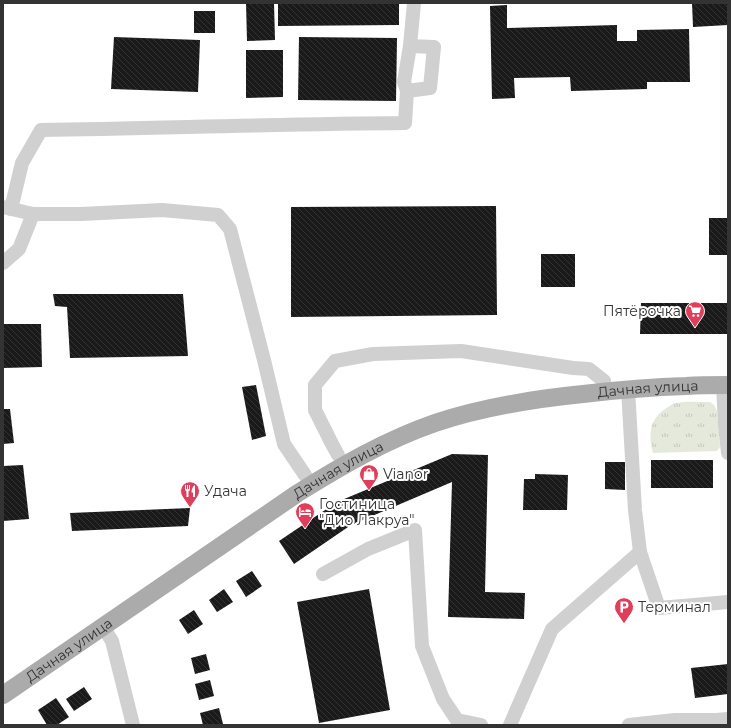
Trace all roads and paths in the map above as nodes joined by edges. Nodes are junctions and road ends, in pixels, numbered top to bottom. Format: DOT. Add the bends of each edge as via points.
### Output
graph roads {
  1 [pos="414,3"];
  2 [pos="410,46"];
  3 [pos="408,91"];
  4 [pos="7,208"];
  5 [pos="33,214"];
  6 [pos="3,263"];
  7 [pos="604,380"];
  8 [pos="726,380"];
  9 [pos="628,384"];
  10 [pos="728,453"];
  11 [pos="338,455"];
  12 [pos="308,480"];
  13 [pos="640,552"];
  14 [pos="323,574"];
  15 [pos="728,602"];
  16 [pos="100,623"];
  17 [pos="3,681"];
  18 [pos="3,695"];
  19 [pos="728,719"];
  20 [pos="133,725"];
  21 [pos="481,725"];
  22 [pos="510,725"];
  23 [pos="629,725"];
  1 -- 2 [label="street"];
  2 -- 3 [label="street" via="404,82"];
  2 -- 3 [label="street" via="434,47 430,88"];
  3 -- 4 [label="street" via="405,123 41,130 22,163"];
  4 -- 5 [label="street"];
  5 -- 6 [label="street" via="19,249"];
  5 -- 12 [label="street" via="162,210 218,215 230,229 284,444"];
  7 -- 9 [label="main road, Дачная улица"];
  7 -- 11 [label="main road, Дачная улица" via="544,387 479,399 433,411 393,427"];
  7 -- 11 [label="street" via="589,370 460,351 373,354 335,361 315,385 315,410"];
  8 -- 9 [label="main road, Дачная улица" via="686,386"];
  8 -- 10 [label="street" via="725,425"];
  9 -- 12 [label="main road, Дачная улица" via="481,410 435,423"];
  9 -- 13 [label="street"];
  11 -- 12 [label="main road, Дачная улица"];
  12 -- 16 [label="main road, Дачная улица"];
  13 -- 15 [label="street" via="659,608"];
  13 -- 22 [label="street" via="552,629"];
  14 -- 21 [label="street" via="368,549 415,530 422,646 443,699 457,720"];
  16 -- 17 [label="main road, Дачная улица"];
  16 -- 18 [label="main road, Дачная улица"];
  16 -- 20 [label="street" via="112,641"];
  19 -- 23 [label="street" via="676,720"];
}
